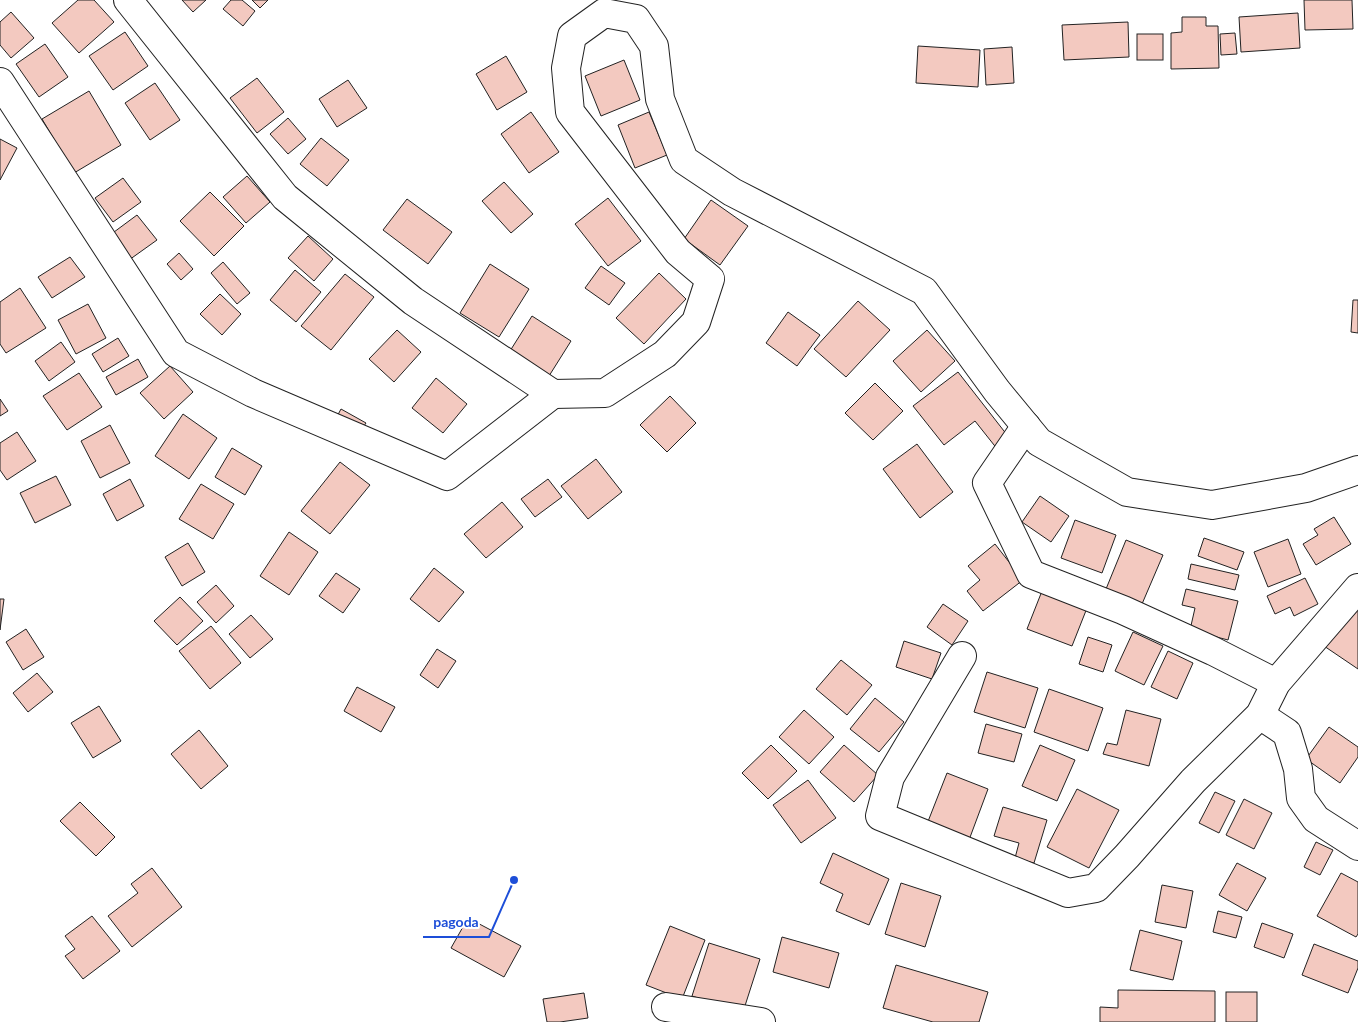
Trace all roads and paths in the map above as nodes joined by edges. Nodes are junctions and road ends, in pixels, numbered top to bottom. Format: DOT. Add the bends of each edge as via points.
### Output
graph roads {
  1 [pos="128,0"];
  2 [pos="0,82"];
  3 [pos="553,394"];
  4 [pos="1026,426"];
  5 [pos="1358,470"];
  6 [pos="1358,588"];
  7 [pos="962,656"];
  8 [pos="1276,683"];
  9 [pos="1260,715"];
  10 [pos="1358,846"];
  11 [pos="666,1007"];
  12 [pos="761,1022"];
  1 -- 3 [label="street" via="285,197 413,301"];
  2 -- 3 [label="street" via="176,352 253,393 447,476"];
  3 -- 4 [label="street" via="605,393 665,354 696,322 710,279 678,252 570,112 566,68 572,36 604,13 636,19 654,46 660,99 684,160 732,192 924,291"];
  4 -- 5 [label="street" via="1038,442 1127,492 1212,504 1306,488"];
  4 -- 8 [label="street" via="987,483 1031,574 1213,650"];
  6 -- 8 [label="street"];
  7 -- 9 [label="street" via="890,777 880,816 1068,894 1096,888 1193,781"];
  8 -- 9 [label="street"];
  9 -- 10 [label="street" via="1287,733 1298,769 1300,798 1316,819"];
  11 -- 12 [label="street"];
}
